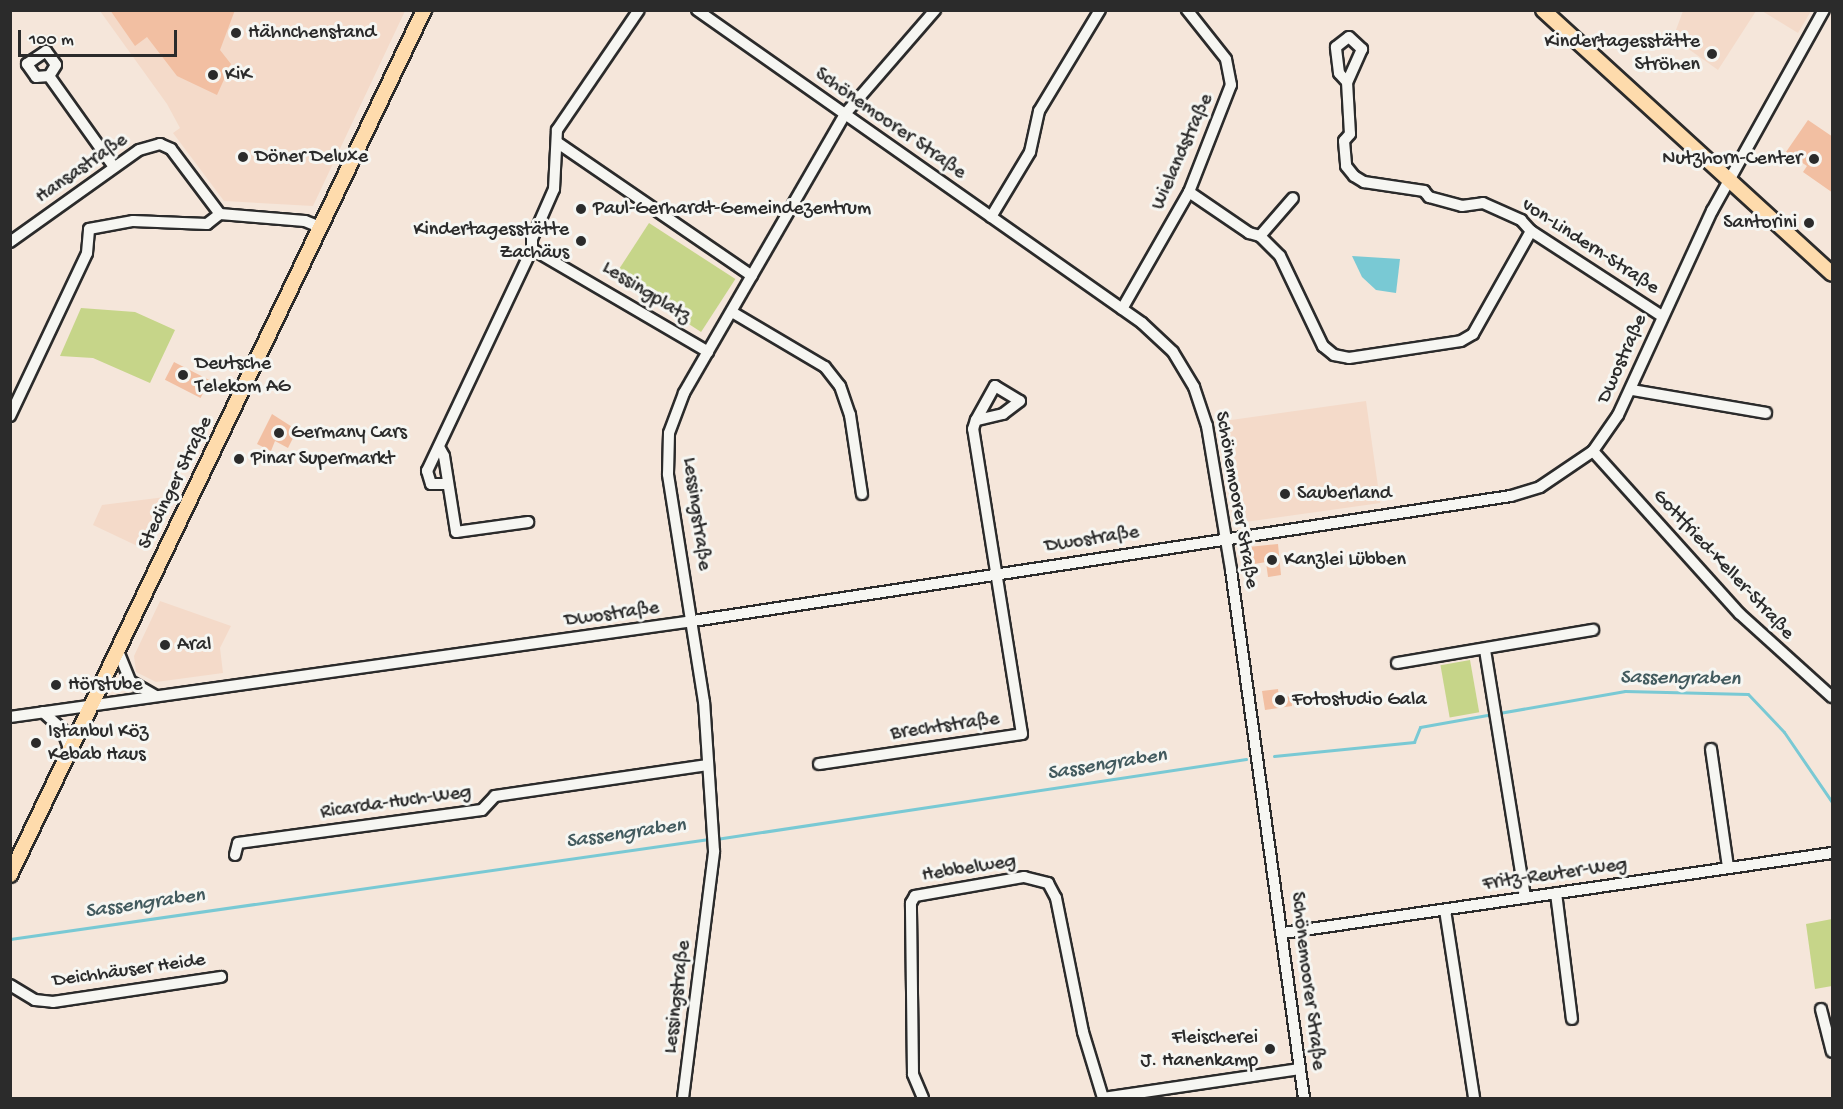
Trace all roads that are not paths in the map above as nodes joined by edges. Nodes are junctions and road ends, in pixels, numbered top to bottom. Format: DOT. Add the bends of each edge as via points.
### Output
graph roads {
  1 [pos="424,10"];
  2 [pos="639,10"];
  3 [pos="697,10"];
  4 [pos="935,10"];
  5 [pos="1100,10"];
  6 [pos="1187,10"];
  7 [pos="1543,10"];
  8 [pos="1824,10"];
  9 [pos="49,76"];
  10 [pos="1347,82"];
  11 [pos="845,114"];
  12 [pos="558,143"];
  13 [pos="114,166"];
  14 [pos="1728,182"];
  15 [pos="1189,192"];
  16 [pos="1293,198"];
  17 [pos="220,214"];
  18 [pos="991,217"];
  19 [pos="320,227"];
  20 [pos="1531,231"];
  21 [pos="12,236"];
  22 [pos="1260,236"];
  23 [pos="532,249"];
  24 [pos="1833,274"];
  25 [pos="752,276"];
  26 [pos="1122,309"];
  27 [pos="732,312"];
  28 [pos="1662,316"];
  29 [pos="708,352"];
  30 [pos="1632,390"];
  31 [pos="1766,412"];
  32 [pos="10,416"];
  33 [pos="976,420"];
  34 [pos="439,447"];
  35 [pos="1593,451"];
  36 [pos="448,484"];
  37 [pos="862,494"];
  38 [pos="528,522"];
  39 [pos="1226,539"];
  40 [pos="996,574"];
  41 [pos="693,621"];
  42 [pos="1593,630"];
  43 [pos="1485,650"];
  44 [pos="118,651"];
  45 [pos="1397,663"];
  46 [pos="157,696"];
  47 [pos="1833,697"];
  48 [pos="92,705"];
  49 [pos="43,712"];
  50 [pos="10,717"];
  51 [pos="1711,749"];
  52 [pos="70,751"];
  53 [pos="819,764"];
  54 [pos="708,765"];
  55 [pos="1833,853"];
  56 [pos="236,855"];
  57 [pos="1728,867"];
  58 [pos="10,875"];
  59 [pos="1556,893"];
  60 [pos="1525,898"];
  61 [pos="1445,910"];
  62 [pos="1283,933"];
  63 [pos="221,977"];
  64 [pos="10,985"];
  65 [pos="1821,1009"];
  66 [pos="1572,1019"];
  67 [pos="1833,1052"];
  68 [pos="1300,1069"];
  69 [pos="683,1098"];
  70 [pos="923,1098"];
  71 [pos="1106,1098"];
  72 [pos="1304,1098"];
  73 [pos="1474,1098"];
  1 -- 19 [label="main road, Stedinger Straße"];
  2 -- 12 [label="street" via="557,130"];
  3 -- 11 [label="street, Schönemoorer Straße"];
  4 -- 11 [label="street, Lessingstraße"];
  5 -- 18 [label="street" via="1039,111 1030,152"];
  6 -- 15 [label="street, Wielandstraße" via="1226,59 1231,85"];
  7 -- 14 [label="main road"];
  8 -- 14 [label="street, Dwostraße"];
  9 -- 13 [label="street"];
  10 -- 20 [label="street, von-Lindern-Straße" via="1350,134 1344,141 1347,166 1354,176 1364,182 1424,191 1429,198 1462,206 1483,203 1521,220"];
  11 -- 18 [label="street, Schönemoorer Straße"];
  11 -- 25 [label="street, Lessingstraße"];
  12 -- 23 [label="street" via="554,189 531,239"];
  12 -- 25 [label="street"];
  13 -- 17 [label="street, Hansastraße" via="139,150 160,144 171,149"];
  13 -- 21 [label="street, Hansastraße"];
  14 -- 24 [label="main road"];
  14 -- 28 [label="street, Dwostraße"];
  15 -- 22 [label="street" via="1249,233"];
  15 -- 26 [label="street, Wielandstraße"];
  16 -- 22 [label="street"];
  17 -- 19 [label="street" via="305,221"];
  17 -- 32 [label="street" via="207,224 133,221 89,229 87,253"];
  18 -- 26 [label="street, Schönemoorer Straße"];
  19 -- 44 [label="main road, Stedinger Straße"];
  20 -- 22 [label="street" via="1473,334 1461,341 1349,358 1334,355 1323,346 1280,256"];
  20 -- 28 [label="street, von-Lindern-Straße"];
  23 -- 29 [label="street, Lessingplatz"];
  23 -- 34 [label="street"];
  25 -- 27 [label="street, Lessingstraße"];
  26 -- 39 [label="street, Schönemoorer Straße" via="1173,352 1194,387 1207,426"];
  27 -- 29 [label="street, Lessingstraße"];
  27 -- 37 [label="street" via="825,367 840,386 850,414"];
  28 -- 30 [label="street, Dwostraße"];
  29 -- 41 [label="street, Lessingstraße" via="684,393 669,433 668,474"];
  30 -- 31 [label="street"];
  30 -- 35 [label="street, Dwostraße"];
  33 -- 40 [label="street" via="973,429"];
  34 -- 36 [label="street"];
  34 -- 36 [label="street" via="426,477 431,483"];
  35 -- 39 [label="street, Dwostraße" via="1563,474 1512,496"];
  35 -- 47 [label="street, Gottfried-Keller-Straße" via="1740,614"];
  36 -- 38 [label="street" via="456,532"];
  39 -- 40 [label="street, Dwostraße"];
  39 -- 62 [label="street, Schönemoorer Straße"];
  40 -- 41 [label="street, Dwostraße"];
  40 -- 53 [label="street, Brechtstraße" via="1022,734"];
  41 -- 46 [label="street, Dwostraße"];
  41 -- 54 [label="street, Lessingstraße"];
  42 -- 43 [label="street"];
  43 -- 45 [label="street"];
  43 -- 60 [label="street"];
  44 -- 46 [label="street" via="130,681"];
  44 -- 48 [label="main road, Stedinger Straße"];
  46 -- 48 [label="street, Dwostraße"];
  48 -- 49 [label="street, Dwostraße"];
  48 -- 52 [label="main road, Stedinger Straße"];
  49 -- 50 [label="street, Dwostraße"];
  49 -- 52 [label="street" via="62,729"];
  51 -- 57 [label="street"];
  52 -- 58 [label="main road, Stedinger Straße"];
  54 -- 56 [label="street, Ricarda-Huch-Weg" via="495,796 482,810 238,843"];
  54 -- 69 [label="street, Lessingstraße" via="714,851"];
  55 -- 57 [label="street, Fritz-Reuter-Weg"];
  57 -- 59 [label="street, Fritz-Reuter-Weg"];
  59 -- 60 [label="street, Fritz-Reuter-Weg"];
  59 -- 66 [label="street"];
  60 -- 61 [label="street, Fritz-Reuter-Weg"];
  61 -- 62 [label="street, Fritz-Reuter-Weg"];
  61 -- 73 [label="street"];
  62 -- 68 [label="street, Schönemoorer Straße"];
  63 -- 64 [label="street, Deichhäuser Heide" via="53,1002 35,1000"];
  65 -- 67 [label="street"];
  68 -- 71 [label="street"];
  68 -- 72 [label="street, Schönemoorer Straße"];
  70 -- 71 [label="street, Hebbelweg" via="913,1074 911,903 915,896 1024,877 1048,883 1056,898 1083,1032"];
}
